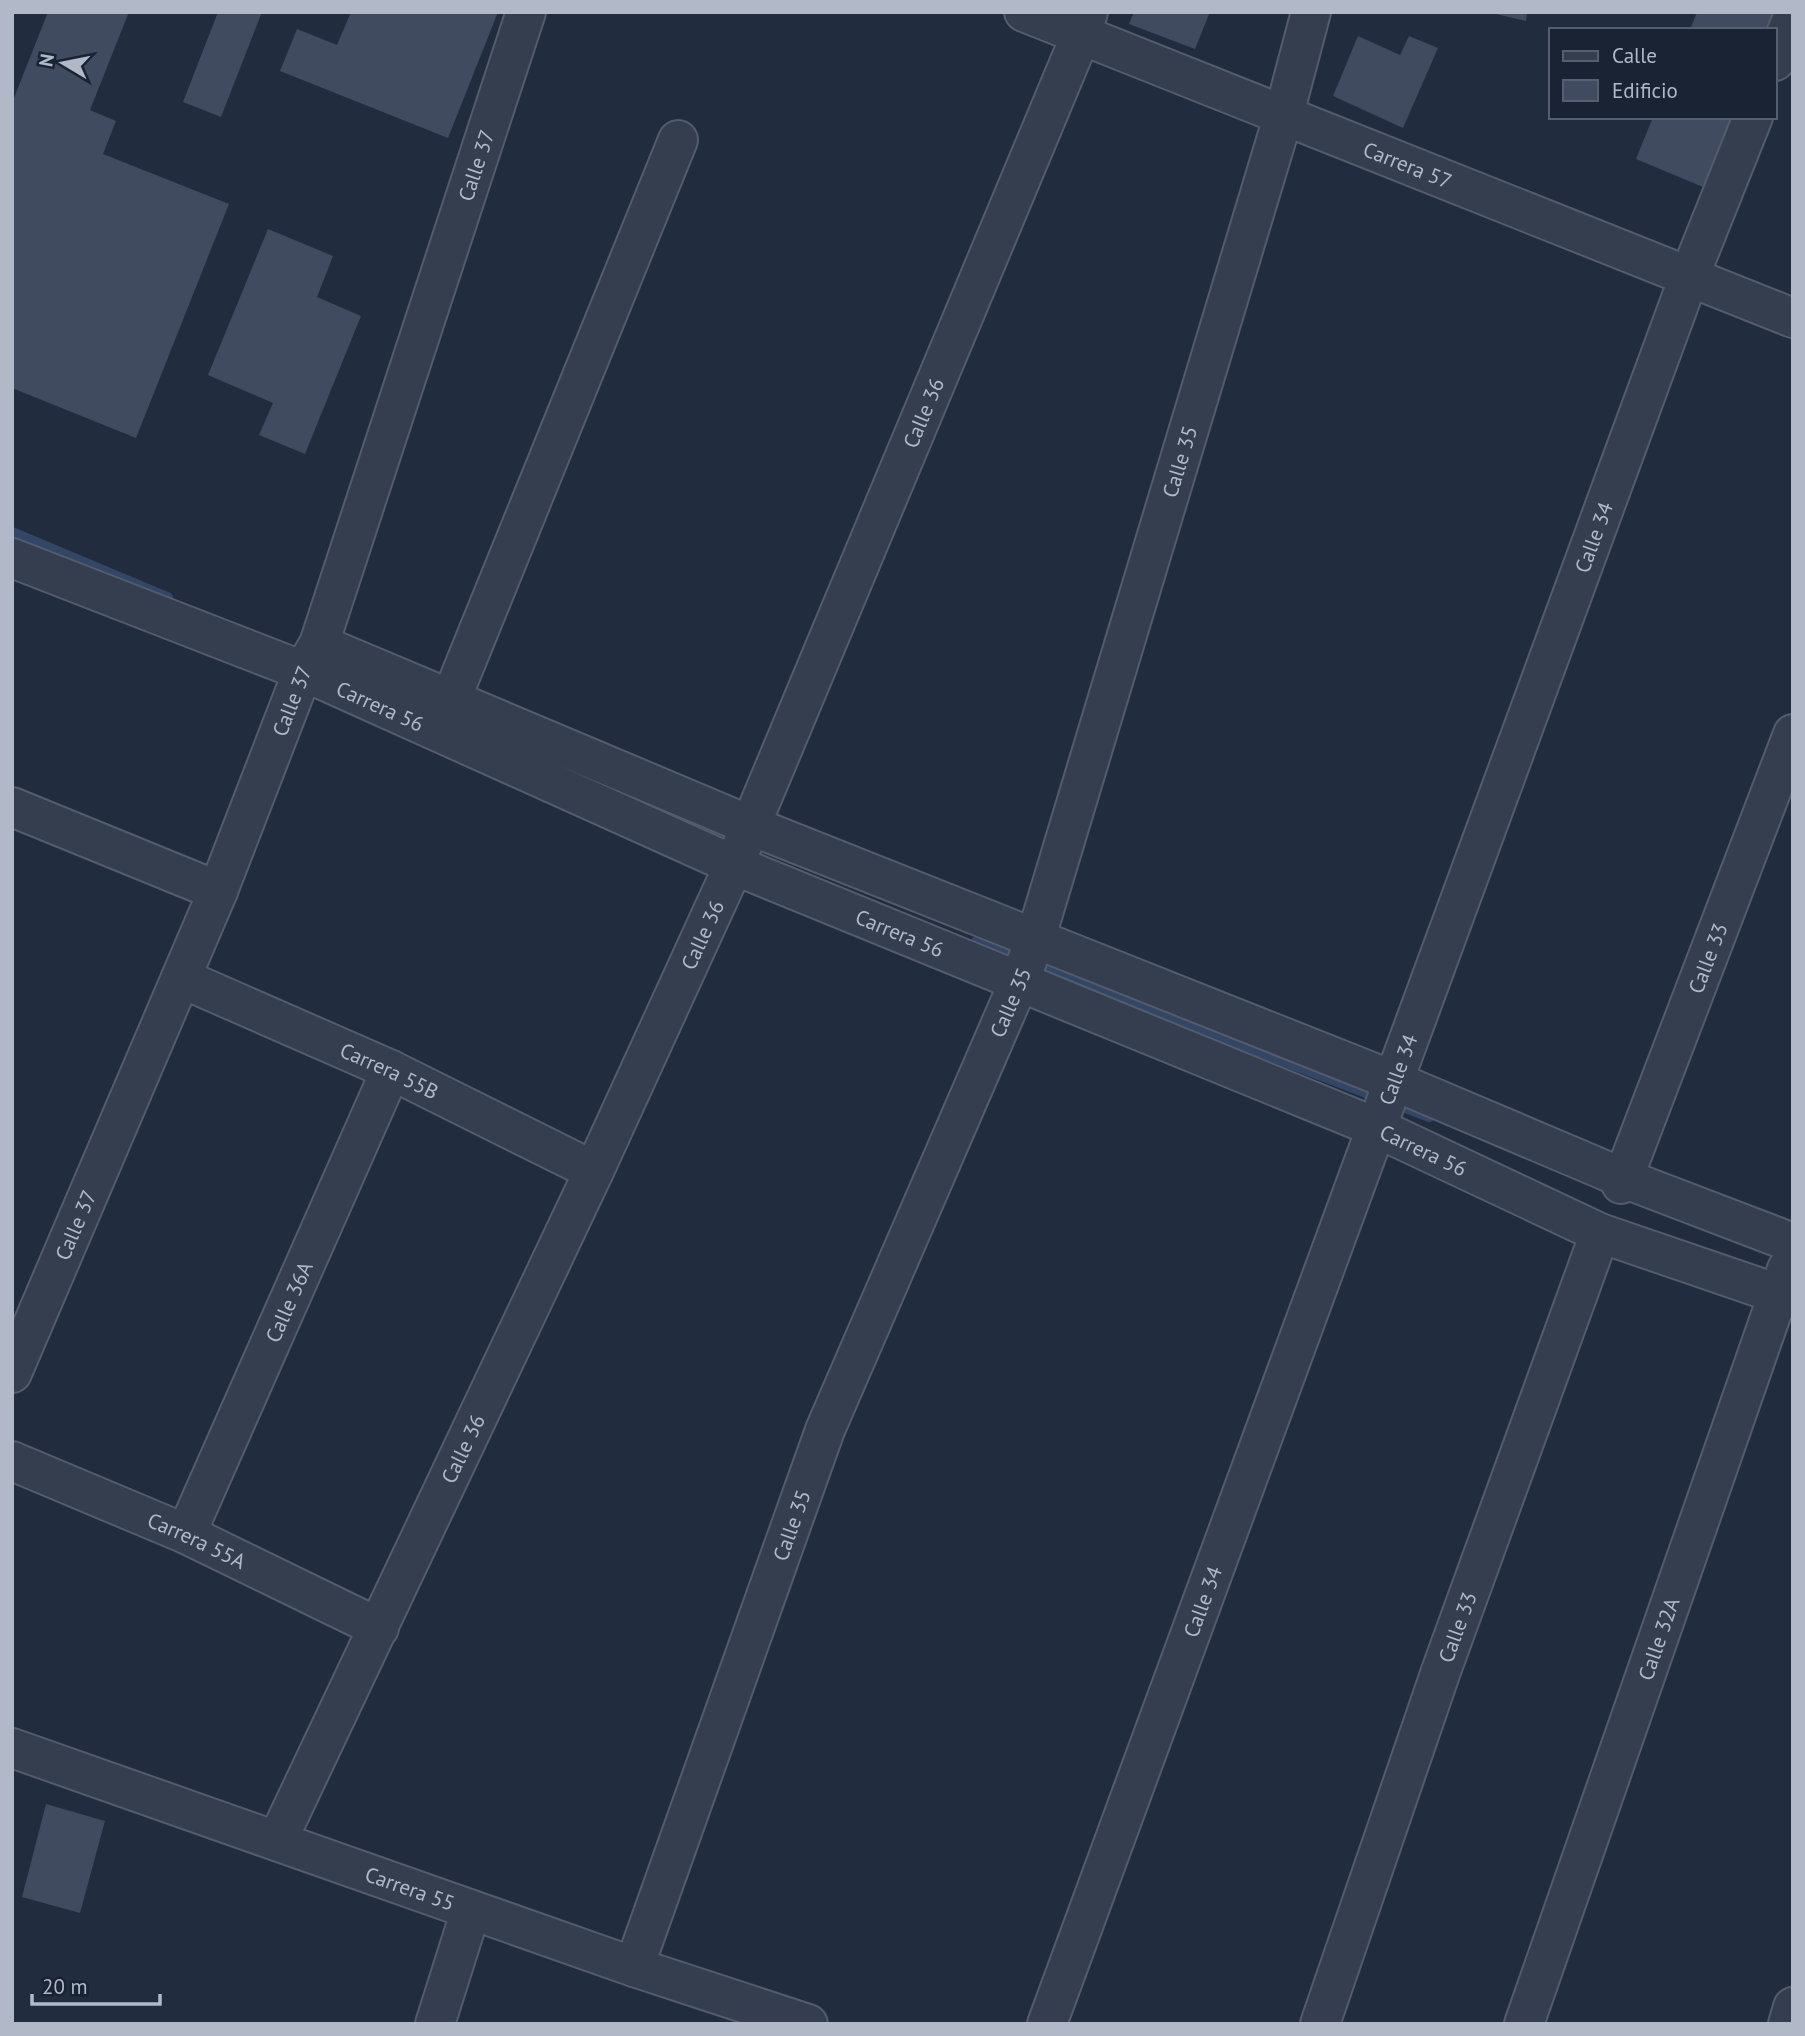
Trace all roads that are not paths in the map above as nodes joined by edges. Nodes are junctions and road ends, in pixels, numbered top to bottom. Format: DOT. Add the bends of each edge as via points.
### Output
graph roads {
  1 [pos="526,12"];
  2 [pos="1024,12"];
  3 [pos="1311,12"];
  4 [pos="1793,17"];
  5 [pos="1084,24"];
  6 [pos="1777,56"];
  7 [pos="1284,114"];
  8 [pos="1752,119"];
  9 [pos="678,140"];
  10 [pos="1689,277"];
  11 [pos="1793,318"];
  12 [pos="12,558"];
  13 [pos="311,657"];
  14 [pos="451,699"];
  15 [pos="1793,734"];
  16 [pos="12,807"];
  17 [pos="741,845"];
  18 [pos="218,891"];
  19 [pos="1027,960"];
  20 [pos="181,978"];
  21 [pos="391,1070"];
  22 [pos="1393,1083"];
  23 [pos="1376,1125"];
  24 [pos="594,1171"];
  25 [pos="1622,1181"];
  26 [pos="1600,1233"];
  27 [pos="1788,1273"];
  28 [pos="12,1373"];
  29 [pos="12,1461"];
  30 [pos="186,1534"];
  31 [pos="380,1628"];
  32 [pos="12,1748"];
  33 [pos="277,1841"];
  34 [pos="471,1910"];
  35 [pos="634,1967"];
  36 [pos="1793,2007"];
  37 [pos="435,2024"];
  38 [pos="808,2024"];
  39 [pos="1046,2024"];
  40 [pos="1320,2024"];
  41 [pos="1524,2024"];
  42 [pos="1788,2024"];
  1 -- 13 [label="street, Calle 37"];
  2 -- 5 [label="street, Carrera 57"];
  3 -- 7 [label="street, Calle 35"];
  4 -- 6 [label="street"];
  5 -- 7 [label="street, Carrera 57"];
  5 -- 17 [label="street, Calle 36"];
  7 -- 10 [label="street, Carrera 57"];
  7 -- 19 [label="street, Calle 35"];
  8 -- 10 [label="street, Calle 34"];
  9 -- 14 [label="street"];
  10 -- 11 [label="street, Carrera 57"];
  10 -- 22 [label="street, Calle 34"];
  12 -- 13 [label="street, Carrera 56"];
  13 -- 14 [label="street, Carrera 56"];
  13 -- 17 [label="street, Carrera 56"];
  13 -- 18 [label="street, Calle 37"];
  14 -- 17 [label="street, Carrera 56"];
  15 -- 25 [label="street, Calle 33"];
  16 -- 18 [label="street"];
  17 -- 19 [label="street, Carrera 56"];
  17 -- 24 [label="street, Calle 36"];
  18 -- 20 [label="street, Calle 37"];
  19 -- 22 [label="street, Carrera 56"];
  19 -- 23 [label="street, Carrera 56"];
  19 -- 35 [label="street, Calle 35" via="825,1430"];
  20 -- 21 [label="street, Carrera 55B"];
  20 -- 28 [label="street, Calle 37"];
  21 -- 24 [label="street, Carrera 55B"];
  21 -- 30 [label="street, Calle 36A"];
  22 -- 23 [label="street, Calle 34"];
  22 -- 25 [label="street, Carrera 56"];
  23 -- 26 [label="street, Carrera 56"];
  23 -- 39 [label="street, Calle 34"];
  24 -- 31 [label="street, Calle 36"];
  25 -- 27 [label="street, Carrera 56"];
  26 -- 27 [label="street, Carrera 56"];
  26 -- 40 [label="street, Calle 33" via="1441,1671"];
  27 -- 41 [label="street, Calle 32A"];
  29 -- 30 [label="street, Carrera 55A"];
  30 -- 31 [label="street, Carrera 55A"];
  31 -- 33 [label="street, Calle 36"];
  32 -- 33 [label="street, Carrera 55"];
  33 -- 34 [label="street, Carrera 55"];
  34 -- 35 [label="street, Carrera 55"];
  34 -- 37 [label="street"];
  35 -- 38 [label="street, Carrera 55"];
  36 -- 42 [label="street"];
}
